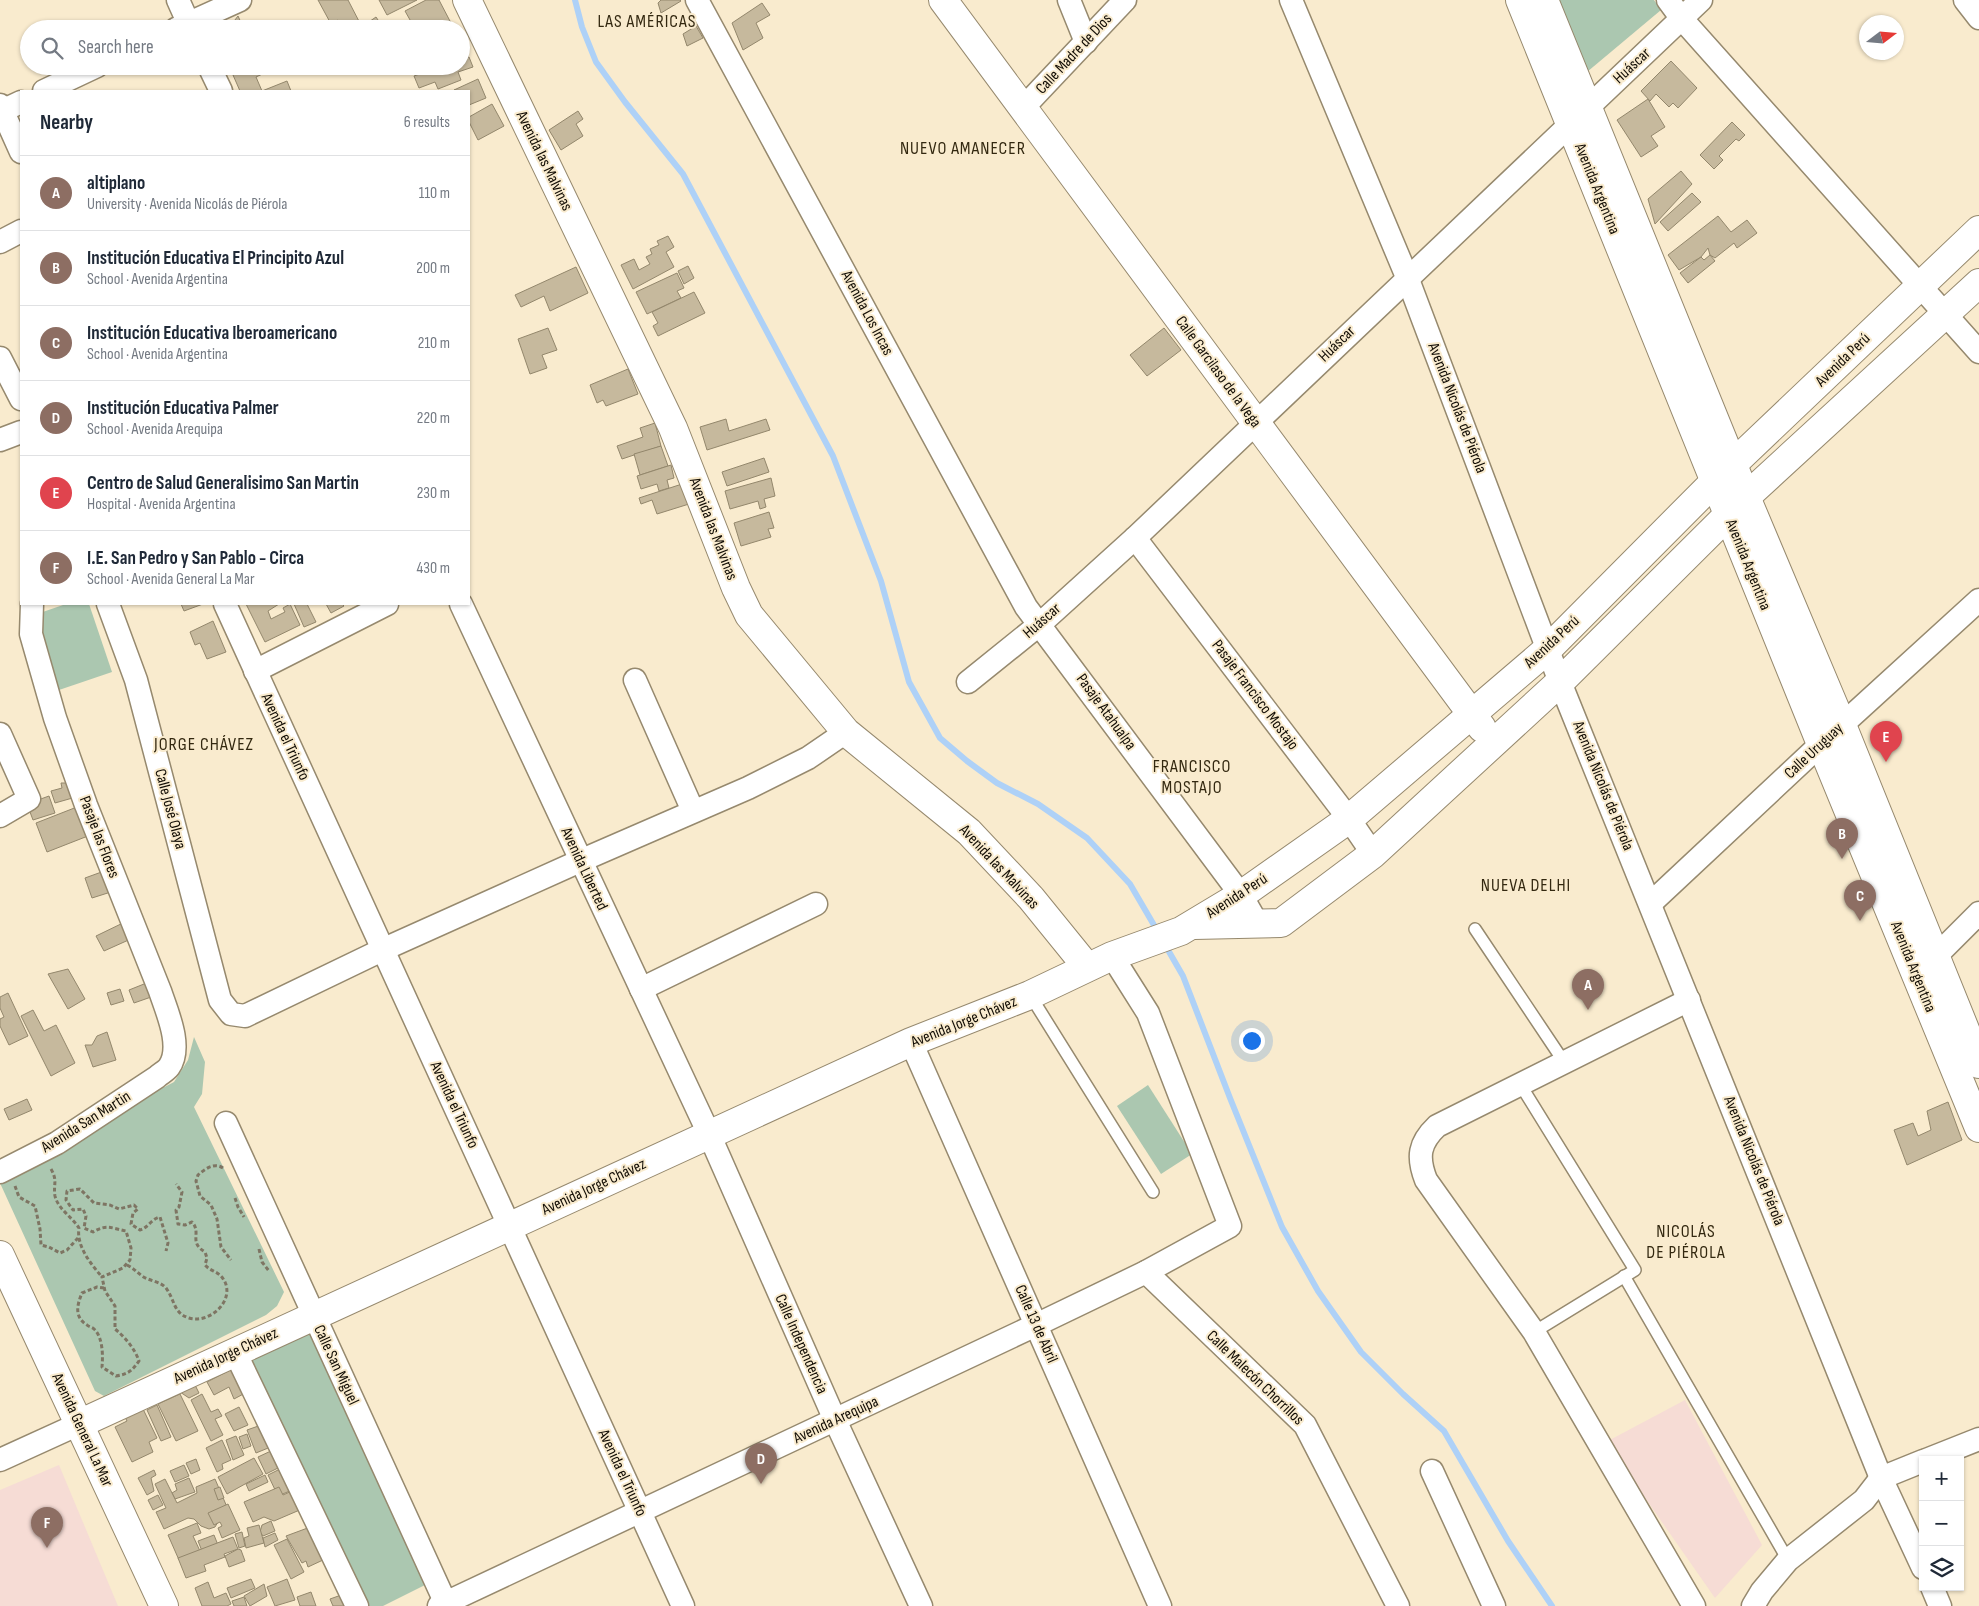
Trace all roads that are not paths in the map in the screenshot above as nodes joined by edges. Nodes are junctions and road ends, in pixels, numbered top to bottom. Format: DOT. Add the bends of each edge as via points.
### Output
graph roads {
  1 [pos="178,0"];
  2 [pos="240,0"];
  3 [pos="467,0"];
  4 [pos="697,0"];
  5 [pos="943,0"];
  6 [pos="1070,0"];
  7 [pos="1125,0"];
  8 [pos="1291,0"];
  9 [pos="1520,0"];
  10 [pos="1544,0"];
  11 [pos="1668,0"];
  12 [pos="1701,0"];
  13 [pos="1965,0"];
  14 [pos="1979,18"];
  15 [pos="1682,19"];
  16 [pos="183,20"];
  17 [pos="199,20"];
  18 [pos="1086,42"];
  19 [pos="78,75"];
  20 [pos="213,75"];
  21 [pos="46,90"];
  22 [pos="221,90"];
  23 [pos="8,106"];
  24 [pos="1024,108"];
  25 [pos="1580,116"];
  26 [pos="20,148"];
  27 [pos="1979,230"];
  28 [pos="20,232"];
  29 [pos="0,242"];
  30 [pos="1408,277"];
  31 [pos="1979,283"];
  32 [pos="1920,286"];
  33 [pos="1946,315"];
  34 [pos="1979,352"];
  35 [pos="0,358"];
  36 [pos="20,397"];
  37 [pos="1256,422"];
  38 [pos="20,432"];
  39 [pos="0,440"];
  40 [pos="1724,474"];
  41 [pos="1737,506"];
  42 [pos="1135,538"];
  43 [pos="1979,600"];
  44 [pos="32,605"];
  45 [pos="108,605"];
  46 [pos="224,605"];
  47 [pos="385,605"];
  48 [pos="461,605"];
  49 [pos="1040,624"];
  50 [pos="1548,648"];
  51 [pos="255,671"];
  52 [pos="636,680"];
  53 [pos="968,682"];
  54 [pos="1560,682"];
  55 [pos="1472,714"];
  56 [pos="1842,725"];
  57 [pos="846,732"];
  58 [pos="0,734"];
  59 [pos="1493,743"];
  60 [pos="1821,744"];
  61 [pos="693,810"];
  62 [pos="0,816"];
  63 [pos="1349,819"];
  64 [pos="1372,854"];
  65 [pos="580,861"];
  66 [pos="1895,892"];
  67 [pos="1241,895"];
  68 [pos="1651,903"];
  69 [pos="816,904"];
  70 [pos="1979,914"];
  71 [pos="1257,923"];
  72 [pos="1187,928"];
  73 [pos="1475,928"];
  74 [pos="382,950"];
  75 [pos="1120,953"];
  76 [pos="1934,956"];
  77 [pos="1087,967"];
  78 [pos="1916,977"];
  79 [pos="641,989"];
  80 [pos="1030,995"];
  81 [pos="1689,1000"];
  82 [pos="911,1042"];
  83 [pos="1564,1062"];
  84 [pos="1979,1064"];
  85 [pos="168,1068"];
  86 [pos="1520,1084"];
  87 [pos="226,1123"];
  88 [pos="1979,1128"];
  89 [pos="709,1134"];
  90 [pos="8,1175"];
  91 [pos="1153,1192"];
  92 [pos="509,1226"];
  93 [pos="0,1255"];
  94 [pos="1146,1272"];
  95 [pos="1624,1276"];
  96 [pos="314,1316"];
  97 [pos="1036,1325"];
  98 [pos="1534,1332"];
  99 [pos="235,1352"];
  100 [pos="835,1420"];
  101 [pos="79,1424"];
  102 [pos="1979,1439"];
  103 [pos="1934,1456"];
  104 [pos="0,1460"];
  105 [pos="1919,1462"];
  106 [pos="1432,1471"];
  107 [pos="1881,1478"];
  108 [pos="640,1512"];
  109 [pos="1919,1559"];
  110 [pos="1788,1560"];
  111 [pos="1934,1591"];
  112 [pos="444,1605"];
  113 [pos="164,1606"];
  114 [pos="357,1606"];
  115 [pos="683,1606"];
  116 [pos="921,1606"];
  117 [pos="1160,1606"];
  118 [pos="1398,1606"];
  119 [pos="1494,1606"];
  120 [pos="1694,1606"];
  121 [pos="1753,1606"];
  122 [pos="1940,1606"];
  1 -- 16 [label="street"];
  2 -- 17 [label="street"];
  3 -- 57 [label="street, Avenida las Malvinas" via="673,428 749,615"];
  4 -- 49 [label="street, Avenida Los Incas" via="1026,607"];
  5 -- 24 [label="street, Calle Garcilaso de la Vega"];
  6 -- 18 [label="street"];
  7 -- 18 [label="street, Calle Madre de Dios"];
  8 -- 30 [label="street, Avenida Nicolás de Piérola"];
  9 -- 25 [label="street, Avenida Argentina"];
  10 -- 25 [label="street, Avenida Argentina"];
  11 -- 15 [label="street"];
  12 -- 15 [label="street, Huáscar"];
  13 -- 14 [label="street"];
  15 -- 25 [label="street, Huáscar"];
  15 -- 32 [label="street"];
  18 -- 24 [label="street, Calle Madre de Dios"];
  19 -- 21 [label="street"];
  20 -- 22 [label="street"];
  23 -- 26 [label="street"];
  24 -- 37 [label="street, Calle Garcilaso de la Vega"];
  25 -- 30 [label="street, Huáscar"];
  25 -- 40 [label="street, Avenida Argentina"];
  27 -- 32 [label="street, Avenida Perú"];
  28 -- 29 [label="street"];
  30 -- 37 [label="street, Huáscar"];
  30 -- 50 [label="street, Avenida Nicolás de Piérola"];
  31 -- 33 [label="street, Avenida Perú"];
  32 -- 33 [label="street"];
  32 -- 40 [label="street, Avenida Perú"];
  33 -- 34 [label="street"];
  33 -- 41 [label="street, Avenida Perú"];
  35 -- 36 [label="street"];
  37 -- 42 [label="street, Huáscar"];
  37 -- 55 [label="street, Calle Garcilaso de la Vega"];
  38 -- 39 [label="street"];
  40 -- 41 [label="street, Avenida Argentina"];
  40 -- 50 [label="street, Avenida Perú"];
  41 -- 54 [label="street, Avenida Perú"];
  41 -- 56 [label="street, Avenida Argentina"];
  41 -- 60 [label="street, Avenida Argentina"];
  42 -- 49 [label="street, Huáscar"];
  42 -- 63 [label="street, Pasaje Francisco Mostajo"];
  43 -- 56 [label="street, Calle Uruguay"];
  44 -- 85 [label="street, Pasaje las Flores" via="31,634 55,718 170,1019 174,1040 173,1057"];
  45 -- 74 [label="street, Calle José Olaya" via="136,680 220,1000 231,1014 245,1016"];
  46 -- 51 [label="street, Avenida el Triunfo"];
  47 -- 51 [label="street"];
  48 -- 65 [label="street, Avenida Liberted"];
  49 -- 53 [label="street, Huáscar"];
  49 -- 67 [label="street, Pasaje Atahualpa"];
  50 -- 54 [label="street, Avenida Nicolás de Piérola"];
  50 -- 55 [label="street, Avenida Perú"];
  51 -- 74 [label="street, Avenida el Triunfo"];
  52 -- 61 [label="street"];
  54 -- 59 [label="street, Avenida Perú"];
  54 -- 68 [label="street, Avenida Nicolás de Piérola"];
  55 -- 59 [label="street, Calle Garcilaso de la Vega"];
  55 -- 63 [label="street, Avenida Perú"];
  56 -- 60 [label="street, Calle Uruguay"];
  56 -- 66 [label="street, Avenida Argentina"];
  57 -- 61 [label="street" via="808,758 748,788"];
  57 -- 77 [label="street, Avenida las Malvinas" via="969,832 1031,898"];
  58 -- 62 [label="street" via="29,799"];
  59 -- 64 [label="street, Avenida Perú"];
  60 -- 66 [label="street, Avenida Argentina"];
  60 -- 68 [label="street, Calle Uruguay"];
  61 -- 65 [label="street"];
  63 -- 64 [label="street, Pasaje Francisco Mostajo"];
  63 -- 67 [label="street, Avenida Perú"];
  64 -- 71 [label="street, Avenida Perú" via="1281,923"];
  65 -- 74 [label="street"];
  65 -- 79 [label="street, Avenida Liberted"];
  66 -- 76 [label="street, Avenida Argentina"];
  66 -- 78 [label="street, Avenida Argentina"];
  67 -- 71 [label="street, Pasaje Atahualpa"];
  67 -- 72 [label="street, Avenida Perú"];
  68 -- 81 [label="street, Avenida Nicolás de Piérola"];
  69 -- 79 [label="street"];
  70 -- 76 [label="street"];
  71 -- 72 [label="street, Avenida Perú"];
  72 -- 75 [label="street, Avenida Jorge Chávez"];
  73 -- 83 [label="lane"];
  74 -- 92 [label="street, Avenida el Triunfo"];
  75 -- 77 [label="street, Avenida Jorge Chávez"];
  75 -- 94 [label="street, Avenida Arequipa" via="1148,1013 1230,1226"];
  76 -- 78 [label="street"];
  76 -- 84 [label="street, Avenida Argentina"];
  77 -- 80 [label="street, Avenida Jorge Chávez"];
  78 -- 88 [label="street, Avenida Argentina"];
  79 -- 89 [label="street, Avenida Liberted"];
  80 -- 82 [label="street, Avenida Jorge Chávez"];
  80 -- 91 [label="lane"];
  81 -- 83 [label="street"];
  81 -- 107 [label="street, Avenida Nicolás de Piérola"];
  82 -- 89 [label="street, Avenida Jorge Chávez"];
  82 -- 97 [label="street, Calle 13 de Abril"];
  83 -- 86 [label="street"];
  85 -- 90 [label="street, Avenida San Martin"];
  86 -- 95 [label="lane" via="1635,1270"];
  86 -- 98 [label="street" via="1438,1126 1429,1134 1420,1155 1421,1168 1433,1190"];
  87 -- 96 [label="street, Calle San Miguel"];
  89 -- 92 [label="street, Avenida Jorge Chávez"];
  89 -- 100 [label="street, Calle Independencia"];
  92 -- 96 [label="street, Avenida Jorge Chávez"];
  92 -- 108 [label="street, Avenida el Triunfo"];
  93 -- 101 [label="street, Avenida General La Mar"];
  94 -- 97 [label="street, Avenida Arequipa"];
  94 -- 118 [label="street, Calle Malecón Chorrillos" via="1305,1425"];
  95 -- 98 [label="lane"];
  95 -- 110 [label="lane"];
  96 -- 99 [label="street, Avenida Jorge Chávez"];
  96 -- 112 [label="street, Calle San Miguel"];
  97 -- 100 [label="street, Avenida Arequipa"];
  97 -- 117 [label="street, Calle 13 de Abril"];
  98 -- 120 [label="street"];
  99 -- 101 [label="street, Avenida Jorge Chávez"];
  99 -- 114 [label="street"];
  100 -- 108 [label="street, Avenida Arequipa"];
  100 -- 116 [label="street, Calle Independencia"];
  101 -- 104 [label="street, Avenida Jorge Chávez"];
  101 -- 113 [label="street, Avenida General La Mar"];
  102 -- 103 [label="street"];
  105 -- 107 [label="street"];
  106 -- 119 [label="street"];
  107 -- 109 [label="street, Avenida Nicolás de Piérola"];
  107 -- 110 [label="street" via="1864,1500"];
  108 -- 112 [label="street, Avenida Arequipa"];
  108 -- 115 [label="street, Avenida el Triunfo"];
  110 -- 121 [label="street"];
  111 -- 122 [label="street"];
}
